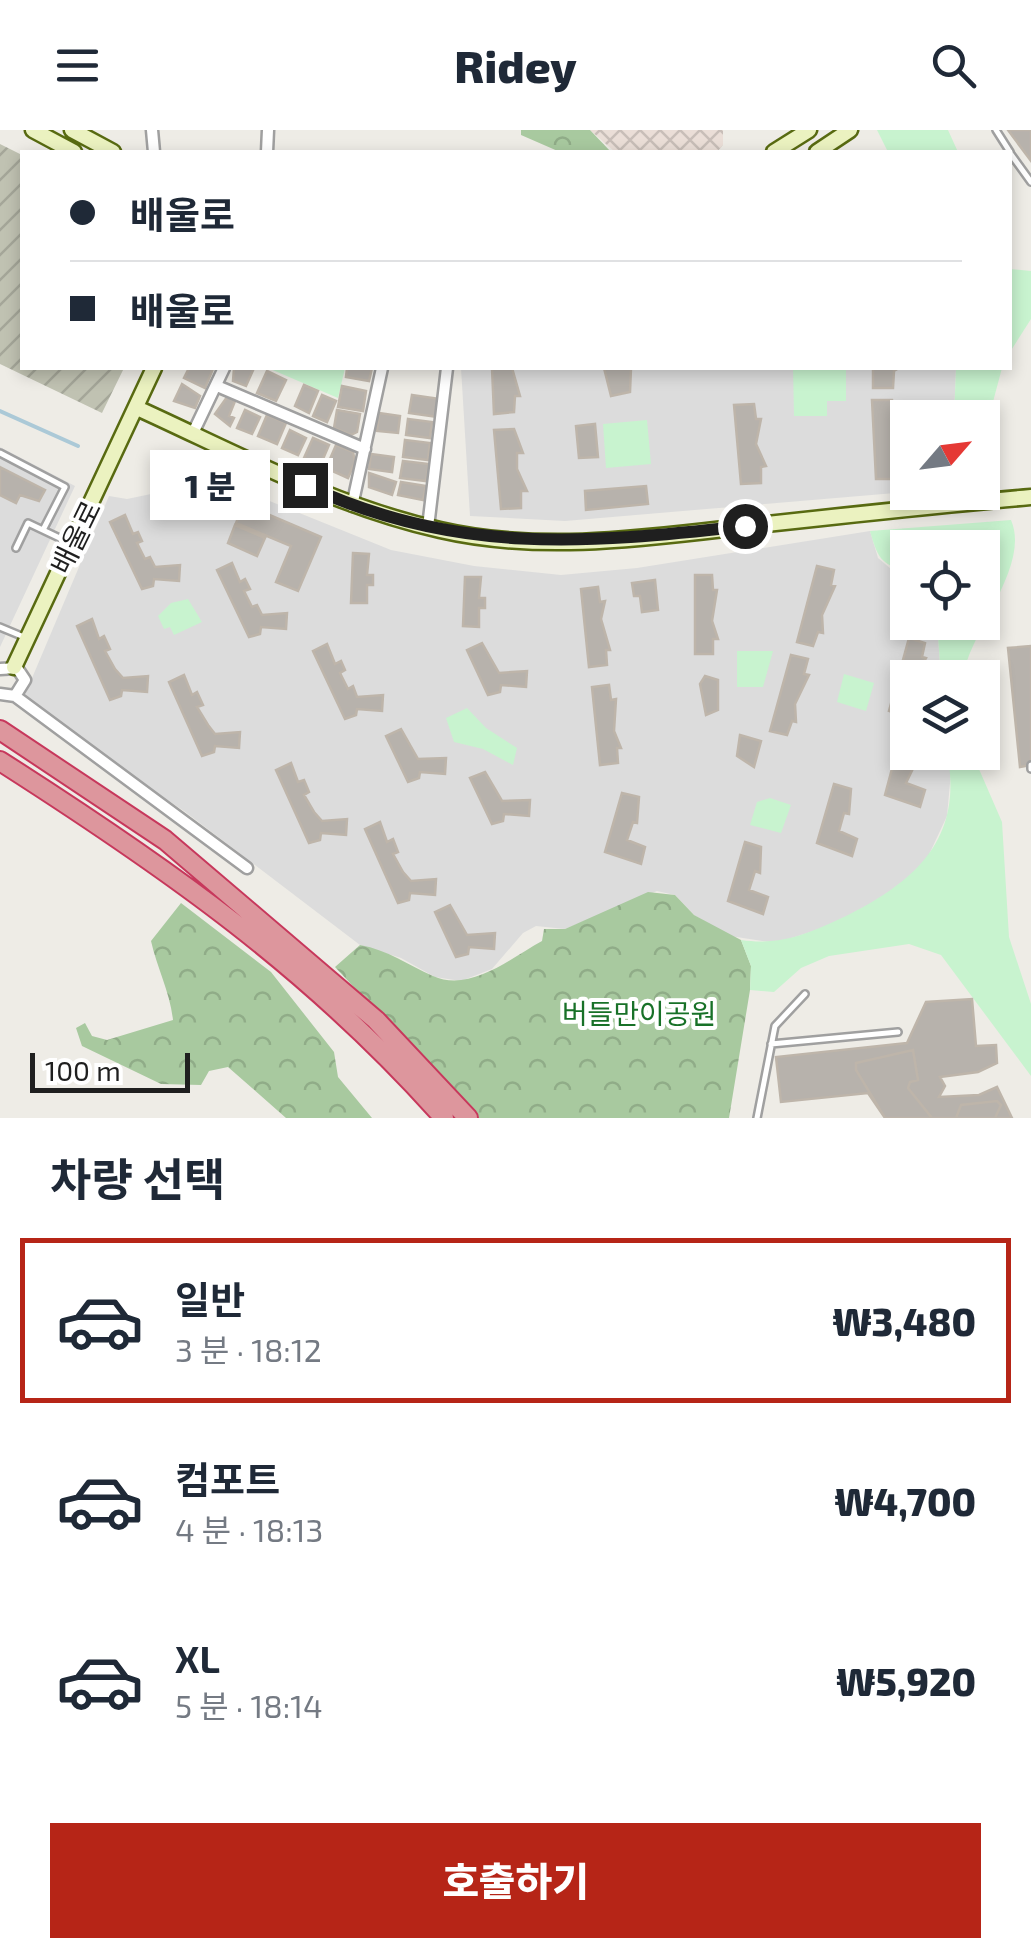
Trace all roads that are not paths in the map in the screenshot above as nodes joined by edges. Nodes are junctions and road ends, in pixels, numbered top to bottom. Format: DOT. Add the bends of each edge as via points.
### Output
graph roads {
  1 [pos="33,130"];
  2 [pos="72,130"];
  3 [pos="809,130"];
  4 [pos="850,130"];
  5 [pos="70,150"];
  6 [pos="109,150"];
  7 [pos="777,150"];
  8 [pos="820,150"];
  9 [pos="1012,156"];
  10 [pos="1031,182"];
  11 [pos="153,370"];
  12 [pos="223,370"];
  13 [pos="382,370"];
  14 [pos="447,370"];
  15 [pos="217,386"];
  16 [pos="137,408"];
  17 [pos="193,433"];
  18 [pos="364,450"];
  19 [pos="0,453"];
  20 [pos="1031,498"];
  21 [pos="352,506"];
  22 [pos="428,527"];
  23 [pos="43,530"];
  24 [pos="71,543"];
  25 [pos="16,548"];
  26 [pos="0,627"];
  27 [pos="27,639"];
  28 [pos="7,668"];
  29 [pos="0,694"];
  30 [pos="15,696"];
  31 [pos="0,730"];
  32 [pos="0,761"];
  33 [pos="248,868"];
  34 [pos="805,994"];
  35 [pos="898,1032"];
  36 [pos="771,1044"];
  37 [pos="444,1118"];
  38 [pos="468,1118"];
  39 [pos="757,1118"];
  1 -- 5 [label="street"];
  2 -- 6 [label="street"];
  3 -- 7 [label="street"];
  4 -- 8 [label="street"];
  9 -- 10 [label="lane"];
  11 -- 16 [label="street, 배울로"];
  12 -- 15 [label="street"];
  13 -- 18 [label="street"];
  14 -- 22 [label="street"];
  15 -- 17 [label="street"];
  15 -- 18 [label="street"];
  16 -- 17 [label="street"];
  16 -- 24 [label="street, 배울로"];
  17 -- 21 [label="street"];
  18 -- 21 [label="street"];
  19 -- 23 [label="lane" via="65,487"];
  20 -- 22 [label="street" via="546,543"];
  21 -- 22 [label="street"];
  23 -- 24 [label="lane"];
  23 -- 25 [label="lane" via="28,523"];
  24 -- 27 [label="street, 배울로"];
  26 -- 27 [label="lane"];
  27 -- 28 [label="street, 배울로"];
  28 -- 30 [label="street" via="25,680"];
  29 -- 30 [label="street"];
  30 -- 33 [label="street"];
  31 -- 38 [label="highway" via="166,840 376,1020"];
  32 -- 37 [label="highway" via="206,897 364,1030"];
  34 -- 36 [label="lane" via="775,1026"];
  35 -- 36 [label="lane"];
  36 -- 39 [label="lane"];
}
